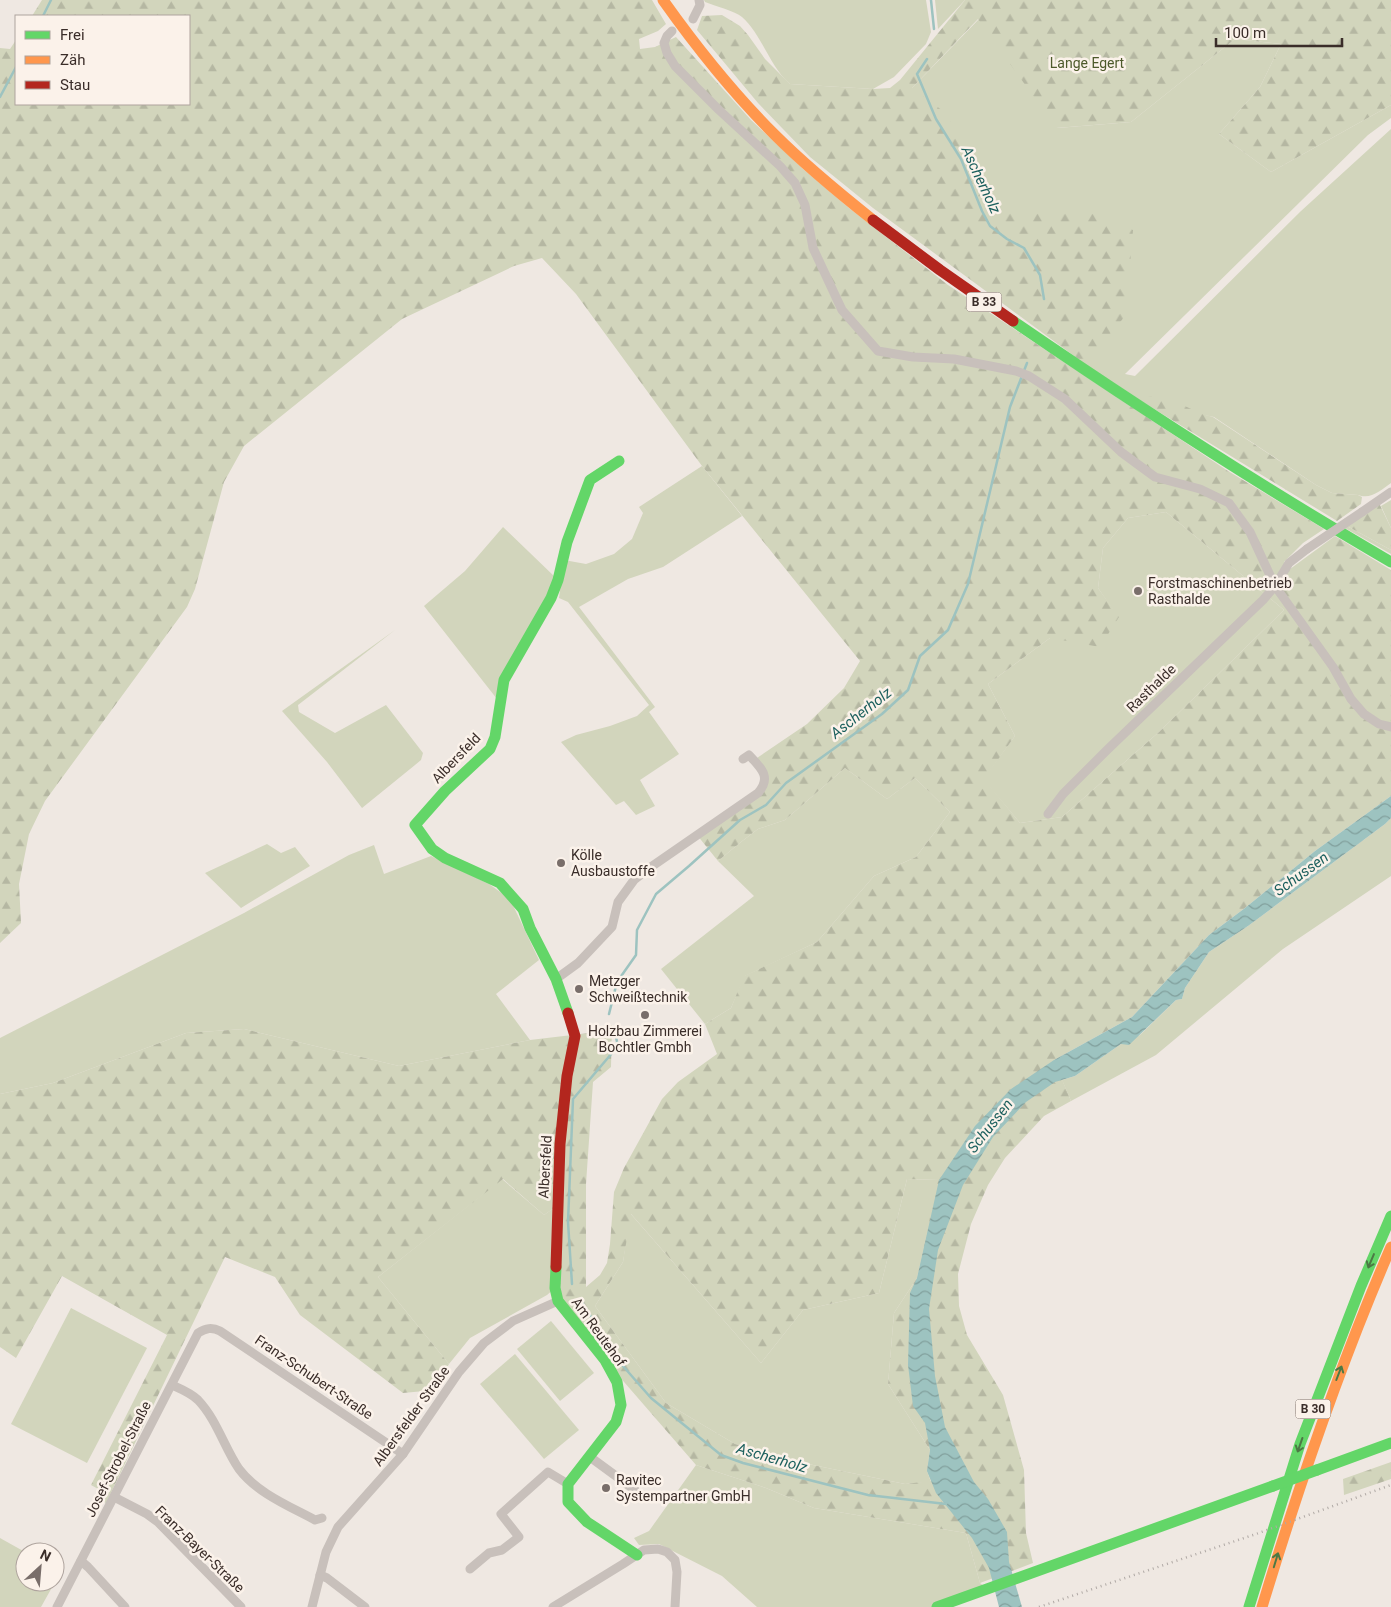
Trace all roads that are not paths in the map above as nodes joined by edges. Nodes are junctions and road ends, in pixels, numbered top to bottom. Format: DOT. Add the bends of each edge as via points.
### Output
graph roads {
  1 [pos="663,0"];
  2 [pos="699,0"];
  3 [pos="693,19"];
  4 [pos="672,31"];
  5 [pos="619,461"];
  6 [pos="1391,492"];
  7 [pos="1391,562"];
  8 [pos="1275,586"];
  9 [pos="1391,727"];
  10 [pos="742,759"];
  11 [pos="1048,814"];
  12 [pos="556,979"];
  13 [pos="1391,1216"];
  14 [pos="1391,1247"];
  15 [pos="558,1301"];
  16 [pos="208,1328"];
  17 [pos="172,1385"];
  18 [pos="1391,1443"];
  19 [pos="403,1454"];
  20 [pos="590,1457"];
  21 [pos="568,1484"];
  22 [pos="635,1490"];
  23 [pos="114,1496"];
  24 [pos="322,1518"];
  25 [pos="637,1555"];
  26 [pos="81,1561"];
  27 [pos="470,1569"];
  28 [pos="320,1574"];
  29 [pos="57,1607"];
  30 [pos="125,1607"];
  31 [pos="241,1607"];
  32 [pos="312,1607"];
  33 [pos="365,1607"];
  34 [pos="553,1607"];
  35 [pos="674,1607"];
  36 [pos="937,1607"];
  37 [pos="1249,1607"];
  38 [pos="1262,1607"];
  1 -- 7 [label="main road, B 33" via="709,62 759,117 810,167 876,223 1106,385 1259,483"];
  2 -- 3 [label="street"];
  4 -- 8 [label="street" via="664,43 675,66 795,183 805,205 813,248 842,310 878,351 954,359 1029,376 1065,400 1121,452 1155,477 1200,490 1229,503 1250,532"];
  5 -- 12 [label="main road, Albersfeld" via="590,480 551,598 504,680 495,737 490,749 445,791 415,825 432,849 445,858 500,883 523,910"];
  6 -- 8 [label="street, Rasthalde, bridge" via="1289,563"];
  8 -- 9 [label="street" via="1351,699 1364,714"];
  8 -- 11 [label="street, Rasthalde" via="1063,794"];
  10 -- 12 [label="street" via="749,755 765,775 763,788 634,880 618,902 612,927 578,963"];
  12 -- 15 [label="main road, Albersfeld" via="575,1036 560,1144 555,1288"];
  13 -- 37 [label="main road, B 30, one-way" via="1360,1286 1303,1435"];
  38 -- 14 [label="main road, B 30, one-way" via="1323,1416"];
  15 -- 19 [label="street, Albersfelder Straße" via="513,1321 484,1343 459,1372"];
  15 -- 20 [label="main road, Am Reutehof" via="605,1360 617,1382 621,1405 616,1422"];
  16 -- 17 [label="street, Josef-Strobel-Straße" via="198,1333"];
  16 -- 19 [label="street, Franz-Schubert-Straße" via="220,1331"];
  17 -- 23 [label="street, Josef-Strobel-Straße"];
  17 -- 24 [label="street" via="198,1399 240,1469 253,1483 269,1496 315,1520"];
  18 -- 36 [label="main road, bridge"];
  19 -- 28 [label="street, Albersfelder Straße" via="338,1527"];
  20 -- 21 [label="main road, Am Reutehof"];
  20 -- 22 [label="street"];
  21 -- 25 [label="main road" via="568,1502 587,1522"];
  21 -- 27 [label="street" via="548,1472 501,1514 519,1537 502,1550 489,1553"];
  23 -- 26 [label="street, Josef-Strobel-Straße"];
  23 -- 31 [label="street, Franz-Bayer-Straße" via="158,1522"];
  25 -- 34 [label="street"];
  25 -- 35 [label="street" via="644,1550 658,1549 675,1560"];
  26 -- 29 [label="street, Josef-Strobel-Straße"];
  26 -- 30 [label="street"];
  28 -- 32 [label="street, Albersfelder Straße"];
  28 -- 33 [label="street"];
}
